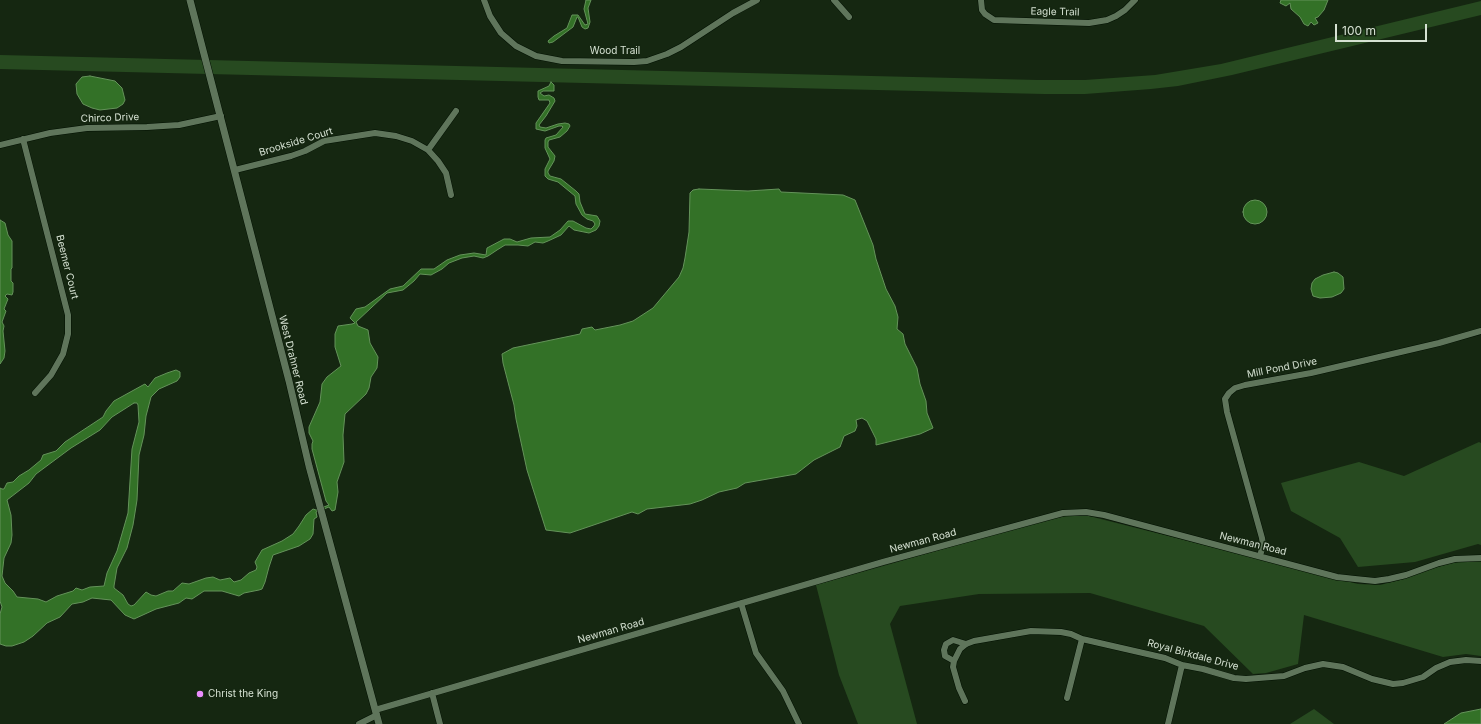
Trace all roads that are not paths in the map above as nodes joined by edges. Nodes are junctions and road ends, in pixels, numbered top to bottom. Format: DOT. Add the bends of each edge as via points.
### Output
graph roads {
  1 [pos="190,0"];
  2 [pos="484,0"];
  3 [pos="757,0"];
  4 [pos="834,0"];
  5 [pos="981,0"];
  6 [pos="1135,0"];
  7 [pos="850,17"];
  8 [pos="456,111"];
  9 [pos="221,116"];
  10 [pos="23,139"];
  11 [pos="0,145"];
  12 [pos="428,150"];
  13 [pos="235,170"];
  14 [pos="451,195"];
  15 [pos="1481,331"];
  16 [pos="35,393"];
  17 [pos="1260,556"];
  18 [pos="1481,558"];
  19 [pos="741,603"];
  20 [pos="1082,638"];
  21 [pos="966,644"];
  22 [pos="1481,661"];
  23 [pos="954,662"];
  24 [pos="1182,665"];
  25 [pos="432,694"];
  26 [pos="1067,698"];
  27 [pos="965,701"];
  28 [pos="376,713"];
  29 [pos="359,724"];
  30 [pos="379,724"];
  31 [pos="440,724"];
  32 [pos="799,724"];
  33 [pos="1168,724"];
  1 -- 9 [label="street, West Drahner Road"];
  2 -- 3 [label="street, Wood Trail" via="501,33 516,46 536,56 562,61 634,62 647,61 681,47"];
  4 -- 7 [label="street"];
  5 -- 6 [label="street, Eagle Trail" via="982,10 994,20 1089,23 1116,16"];
  8 -- 12 [label="street"];
  9 -- 10 [label="street, Chirco Drive" via="179,125 87,128"];
  9 -- 13 [label="street, West Drahner Road"];
  10 -- 11 [label="street, Chirco Drive"];
  10 -- 16 [label="street, Beemer Court" via="68,315 68,334 63,354 51,375"];
  12 -- 13 [label="street, Brookside Court" via="412,141 375,133 324,141 291,156"];
  12 -- 14 [label="street, Brookside Court" via="446,173"];
  13 -- 28 [label="street, West Drahner Road" via="309,466"];
  15 -- 17 [label="street, Mill Pond Drive" via="1311,373 1244,385 1229,393 1226,399 1226,412 1262,538"];
  17 -- 18 [label="street, Newman Road" via="1337,577 1375,581 1406,575 1455,559"];
  17 -- 19 [label="street, Newman Road" via="1104,515 1086,512 1063,513"];
  19 -- 25 [label="street, Newman Road"];
  19 -- 32 [label="street" via="756,653 783,691"];
  20 -- 21 [label="street, Royal Birkdale Drive" via="1061,632 1031,631 995,636"];
  20 -- 24 [label="street, Royal Birkdale Drive" via="1165,658"];
  20 -- 26 [label="street"];
  21 -- 23 [label="street" via="960,649"];
  21 -- 23 [label="street, Royal Birkdale Drive" via="953,640 946,644 945,656"];
  22 -- 24 [label="street, Royal Birkdale Drive" via="1450,662 1423,677 1393,684 1372,679 1351,669 1323,664 1284,676 1246,679"];
  23 -- 27 [label="street, Royal Birkdale Drive" via="955,677"];
  24 -- 33 [label="street"];
  25 -- 28 [label="street, Newman Road"];
  25 -- 31 [label="street"];
  28 -- 29 [label="street, Newman Road"];
  28 -- 30 [label="street, West Drahner Road"];
}
